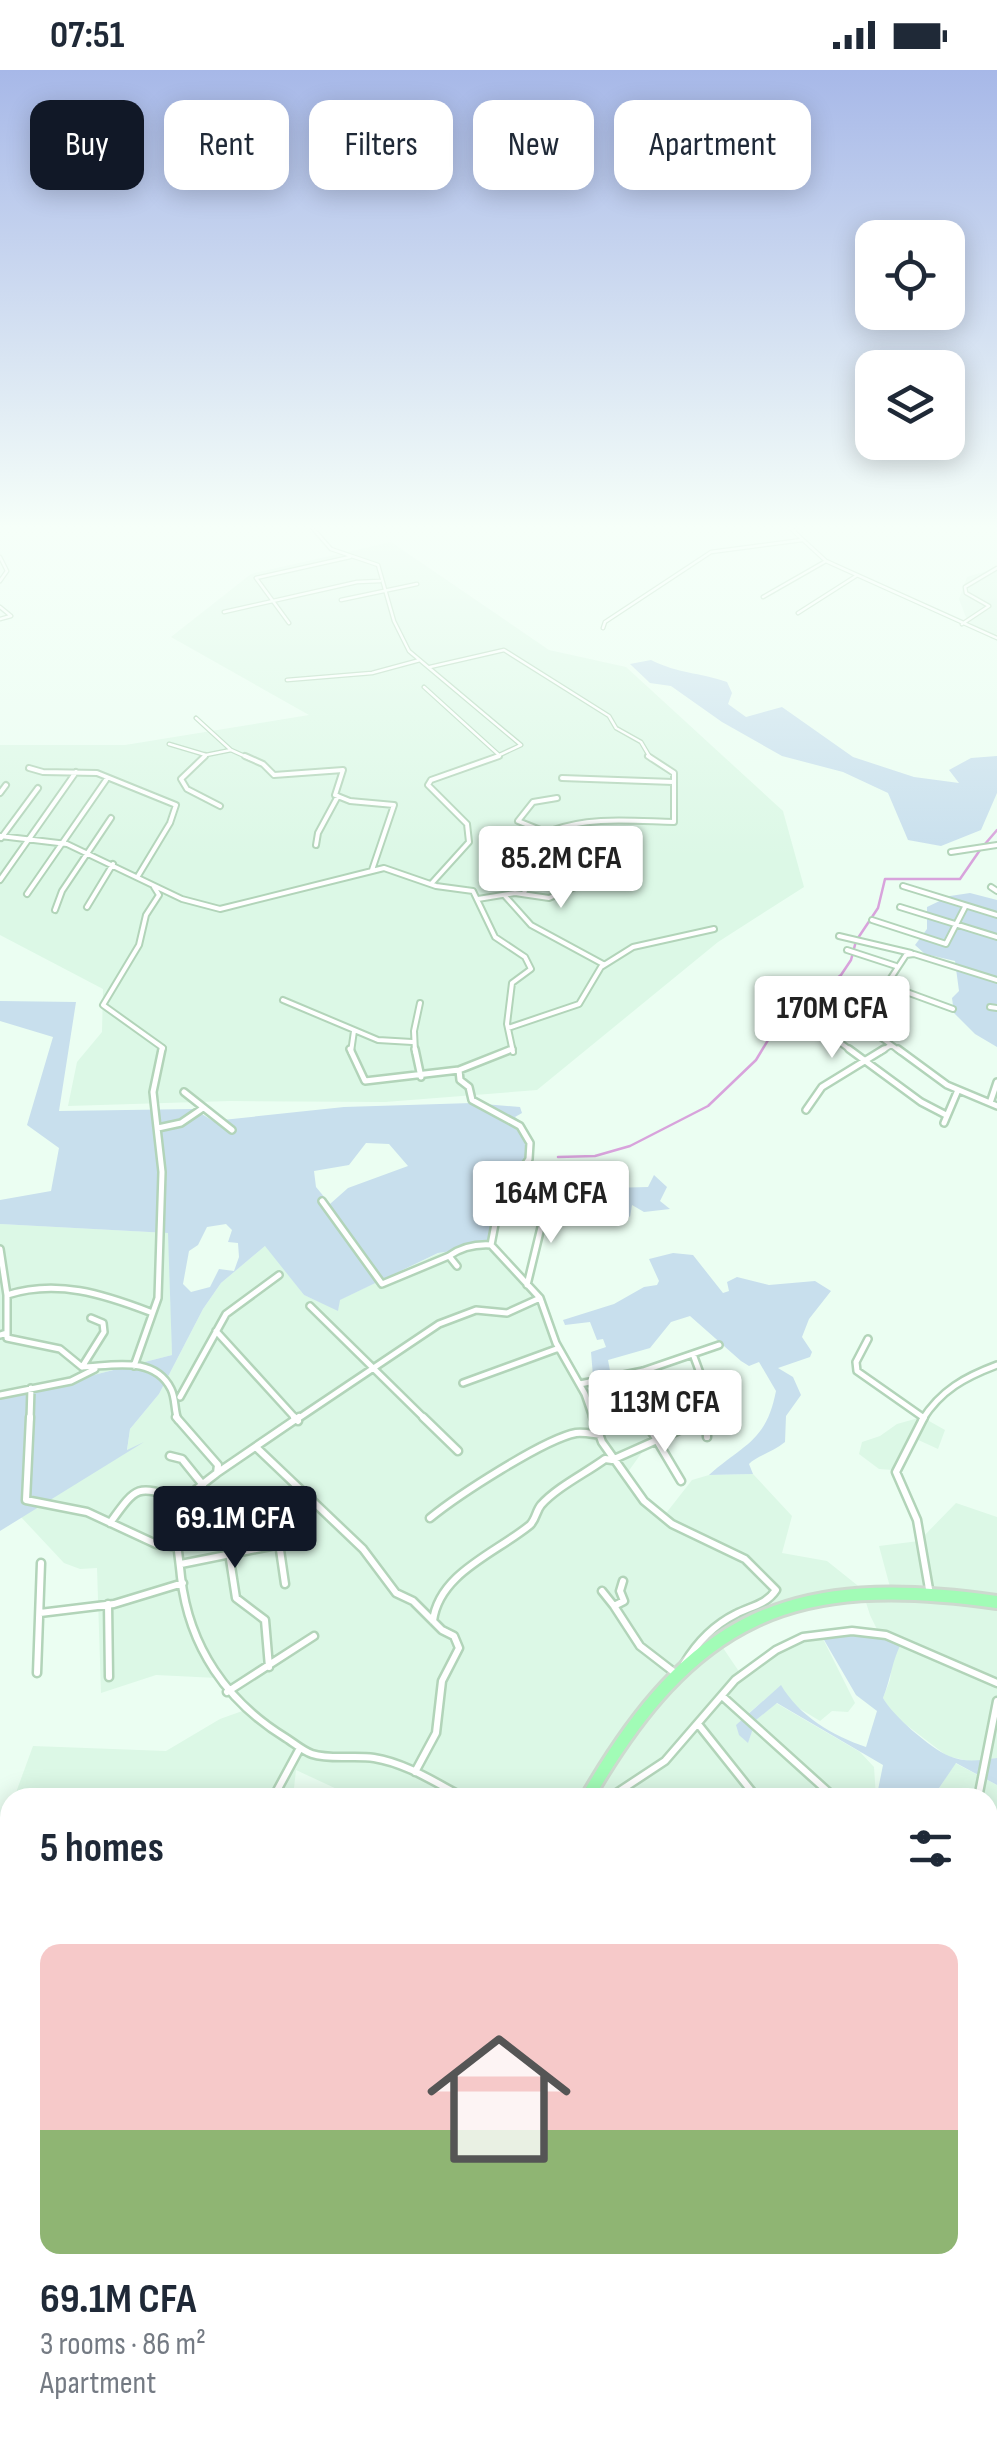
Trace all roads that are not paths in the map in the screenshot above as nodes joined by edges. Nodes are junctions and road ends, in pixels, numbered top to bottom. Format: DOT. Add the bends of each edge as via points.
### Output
graph roads {
  1 [pos="399,635"];
  2 [pos="420,660"];
  3 [pos="430,668"];
  4 [pos="287,680"];
  5 [pos="424,687"];
  6 [pos="196,718"];
  7 [pos="169,744"];
  8 [pos="231,750"];
  9 [pos="206,755"];
  10 [pos="499,755"];
  11 [pos="29,768"];
  12 [pos="76,772"];
  13 [pos="562,778"];
  14 [pos="106,780"];
  15 [pos="673,782"];
  16 [pos="6,785"];
  17 [pos="38,788"];
  18 [pos="0,793"];
  19 [pos="338,796"];
  20 [pos="557,798"];
  21 [pos="220,806"];
  22 [pos="111,818"];
  23 [pos="548,833"];
  24 [pos="1,837"];
  25 [pos="30,839"];
  26 [pos="62,842"];
  27 [pos="316,845"];
  28 [pos="997,845"];
  29 [pos="590,850"];
  30 [pos="950,852"];
  31 [pos="88,853"];
  32 [pos="114,864"];
  33 [pos="372,870"];
  34 [pos="138,876"];
  35 [pos="0,880"];
  36 [pos="152,884"];
  37 [pos="431,884"];
  38 [pos="903,886"];
  39 [pos="524,893"];
  40 [pos="27,894"];
  41 [pos="505,896"];
  42 [pos="478,900"];
  43 [pos="88,906"];
  44 [pos="900,906"];
  45 [pos="965,906"];
  46 [pos="56,910"];
  47 [pos="997,916"];
  48 [pos="872,920"];
  49 [pos="958,925"];
  50 [pos="714,929"];
  51 [pos="838,936"];
  52 [pos="997,937"];
  53 [pos="847,950"];
  54 [pos="914,954"];
  55 [pos="603,964"];
  56 [pos="896,966"];
  57 [pos="997,980"];
  58 [pos="804,982"];
  59 [pos="822,996"];
  60 [pos="283,1000"];
  61 [pos="420,1003"];
  62 [pos="890,1005"];
  63 [pos="953,1008"];
  64 [pos="861,1025"];
  65 [pos="766,1027"];
  66 [pos="508,1028"];
  67 [pos="354,1031"];
  68 [pos="834,1038"];
  69 [pos="412,1042"];
  70 [pos="891,1045"];
  71 [pos="866,1060"];
  72 [pos="459,1070"];
  73 [pos="421,1077"];
  74 [pos="997,1082"];
  75 [pos="958,1090"];
  76 [pos="184,1092"];
  77 [pos="993,1105"];
  78 [pos="202,1108"];
  79 [pos="806,1110"];
  80 [pos="946,1115"];
  81 [pos="944,1123"];
  82 [pos="158,1128"];
  83 [pos="232,1130"];
  84 [pos="322,1201"];
  85 [pos="586,1222"];
  86 [pos="491,1245"];
  87 [pos="0,1249"];
  88 [pos="449,1256"];
  89 [pos="457,1266"];
  90 [pos="278,1275"];
  91 [pos="526,1285"];
  92 [pos="7,1295"];
  93 [pos="540,1298"];
  94 [pos="310,1306"];
  95 [pos="150,1312"];
  96 [pos="91,1318"];
  97 [pos="216,1331"];
  98 [pos="4,1334"];
  99 [pos="868,1338"];
  100 [pos="719,1345"];
  101 [pos="559,1348"];
  102 [pos="693,1354"];
  103 [pos="997,1365"];
  104 [pos="134,1366"];
  105 [pos="82,1367"];
  106 [pos="98,1368"];
  107 [pos="375,1368"];
  108 [pos="463,1384"];
  109 [pos="580,1384"];
  110 [pos="31,1388"];
  111 [pos="0,1394"];
  112 [pos="178,1405"];
  113 [pos="638,1408"];
  114 [pos="924,1418"];
  115 [pos="704,1419"];
  116 [pos="298,1420"];
  117 [pos="600,1435"];
  118 [pos="706,1437"];
  119 [pos="657,1439"];
  120 [pos="258,1449"];
  121 [pos="458,1451"];
  122 [pos="170,1456"];
  123 [pos="612,1460"];
  124 [pos="217,1474"];
  125 [pos="682,1481"];
  126 [pos="203,1485"];
  127 [pos="272,1495"];
  128 [pos="182,1500"];
  129 [pos="223,1514"];
  130 [pos="430,1518"];
  131 [pos="109,1524"];
  132 [pos="281,1544"];
  133 [pos="179,1547"];
  134 [pos="230,1554"];
  135 [pos="41,1563"];
  136 [pos="181,1564"];
  137 [pos="623,1581"];
  138 [pos="183,1583"];
  139 [pos="285,1584"];
  140 [pos="929,1589"];
  141 [pos="602,1591"];
  142 [pos="997,1602"];
  143 [pos="108,1604"];
  144 [pos="614,1606"];
  145 [pos="40,1613"];
  146 [pos="434,1621"];
  147 [pos="314,1636"];
  148 [pos="269,1667"];
  149 [pos="679,1670"];
  150 [pos="37,1673"];
  151 [pos="109,1677"];
  152 [pos="997,1683"];
  153 [pos="228,1692"];
  154 [pos="722,1696"];
  155 [pos="997,1701"];
  156 [pos="698,1724"];
  157 [pos="300,1748"];
  158 [pos="414,1772"];
  159 [pos="278,1788"];
  160 [pos="445,1788"];
  161 [pos="592,1788"];
  162 [pos="624,1788"];
  163 [pos="749,1788"];
  164 [pos="824,1788"];
  165 [pos="980,1788"];
  1 -- 2 [label="street"];
  2 -- 3 [label="street"];
  2 -- 4 [label="street" via="372,674"];
  3 -- 10 [label="street" via="521,745"];
  3 -- 15 [label="street" via="504,650 642,742 648,757 674,773"];
  5 -- 10 [label="street"];
  6 -- 8 [label="street"];
  7 -- 9 [label="street"];
  8 -- 9 [label="street"];
  8 -- 19 [label="street" via="274,775 343,770"];
  9 -- 21 [label="street" via="181,779"];
  10 -- 37 [label="street" via="428,785 467,824 470,842"];
  11 -- 14 [label="street" via="41,774 88,771"];
  12 -- 25 [label="street"];
  13 -- 15 [label="street"];
  14 -- 26 [label="street"];
  14 -- 34 [label="street" via="176,805"];
  15 -- 23 [label="street" via="674,822 602,820"];
  16 -- 18 [label="street"];
  17 -- 24 [label="street"];
  19 -- 27 [label="street"];
  19 -- 33 [label="street" via="394,805"];
  20 -- 23 [label="street" via="533,802 518,820"];
  22 -- 31 [label="street"];
  23 -- 39 [label="street"];
  24 -- 25 [label="street"];
  25 -- 26 [label="street"];
  25 -- 35 [label="street"];
  26 -- 31 [label="street"];
  26 -- 40 [label="street"];
  28 -- 30 [label="street"];
  29 -- 39 [label="street" via="582,886 548,898"];
  31 -- 32 [label="street"];
  31 -- 46 [label="street"];
  32 -- 34 [label="street"];
  32 -- 43 [label="street"];
  33 -- 36 [label="street" via="220,909"];
  33 -- 37 [label="street"];
  34 -- 36 [label="street"];
  36 -- 82 [label="street" via="159,895 139,945 103,1004 136,1030 154,1035 163,1048 155,1062"];
  37 -- 42 [label="street" via="464,888"];
  38 -- 45 [label="street"];
  39 -- 41 [label="street"];
  41 -- 42 [label="street"];
  41 -- 55 [label="street" via="531,925"];
  42 -- 66 [label="street" via="495,940 525,956 531,970 512,984"];
  44 -- 49 [label="street"];
  45 -- 47 [label="street"];
  45 -- 49 [label="street"];
  48 -- 49 [label="street" via="946,944"];
  49 -- 52 [label="street"];
  50 -- 55 [label="street" via="655,938"];
  51 -- 54 [label="street"];
  53 -- 56 [label="street"];
  54 -- 56 [label="street"];
  54 -- 57 [label="street"];
  55 -- 66 [label="street" via="579,1004"];
  56 -- 63 [label="street" via="885,984"];
  58 -- 59 [label="street"];
  59 -- 64 [label="street"];
  59 -- 65 [label="street"];
  60 -- 67 [label="street"];
  61 -- 69 [label="street"];
  62 -- 64 [label="street"];
  64 -- 70 [label="street"];
  66 -- 72 [label="street" via="512,1052"];
  67 -- 69 [label="street"];
  67 -- 73 [label="street" via="350,1050 366,1081"];
  68 -- 71 [label="street"];
  69 -- 73 [label="street"];
  70 -- 71 [label="street"];
  70 -- 75 [label="street"];
  71 -- 79 [label="street" via="822,1088"];
  71 -- 80 [label="street"];
  72 -- 73 [label="street"];
  72 -- 86 [label="street" via="472,1100 520,1126 530,1143 529,1159 499,1203"];
  74 -- 77 [label="street"];
  75 -- 77 [label="street"];
  75 -- 80 [label="street"];
  76 -- 78 [label="street"];
  78 -- 82 [label="street" via="182,1123"];
  78 -- 83 [label="street"];
  80 -- 81 [label="street"];
  82 -- 95 [label="street" via="158,1298"];
  84 -- 88 [label="street" via="382,1284"];
  85 -- 91 [label="street" via="544,1214"];
  86 -- 88 [label="street" via="465,1246"];
  86 -- 91 [label="street"];
  87 -- 92 [label="street"];
  88 -- 89 [label="street"];
  90 -- 97 [label="street" via="226,1314"];
  91 -- 93 [label="street"];
  92 -- 95 [label="street" via="93,1290"];
  92 -- 98 [label="street"];
  93 -- 101 [label="street"];
  93 -- 107 [label="street" via="506,1313 466,1310"];
  94 -- 107 [label="street"];
  95 -- 104 [label="street"];
  96 -- 105 [label="street" via="103,1323 104,1332"];
  97 -- 112 [label="street"];
  97 -- 116 [label="street"];
  98 -- 105 [label="street" via="60,1349"];
  99 -- 114 [label="street" via="857,1371"];
  100 -- 102 [label="street"];
  101 -- 108 [label="street"];
  101 -- 109 [label="street"];
  102 -- 109 [label="street"];
  102 -- 115 [label="street" via="704,1384"];
  103 -- 114 [label="street" via="946,1388"];
  104 -- 106 [label="street"];
  104 -- 112 [label="street" via="170,1382"];
  105 -- 106 [label="street"];
  106 -- 110 [label="street"];
  107 -- 116 [label="street"];
  107 -- 121 [label="street"];
  109 -- 117 [label="street"];
  110 -- 111 [label="street"];
  110 -- 131 [label="street" via="26,1500 86,1512"];
  112 -- 124 [label="street" via="175,1416 218,1465"];
  113 -- 119 [label="street"];
  114 -- 140 [label="street" via="896,1472 917,1520"];
  115 -- 118 [label="street"];
  115 -- 119 [label="street"];
  116 -- 120 [label="street"];
  117 -- 123 [label="street"];
  117 -- 130 [label="street" via="560,1438"];
  119 -- 123 [label="street"];
  119 -- 125 [label="street"];
  120 -- 124 [label="street"];
  120 -- 146 [label="street" via="363,1548 396,1592"];
  122 -- 126 [label="street" via="182,1458"];
  123 -- 146 [label="street" via="597,1463 540,1506 534,1522 442,1592"];
  123 -- 149 [label="street" via="657,1515 744,1559 776,1590 770,1600 724,1622"];
  124 -- 126 [label="street"];
  126 -- 128 [label="street"];
  127 -- 132 [label="street"];
  128 -- 131 [label="street" via="144,1487"];
  128 -- 133 [label="street" via="174,1516"];
  129 -- 134 [label="street"];
  131 -- 133 [label="street"];
  132 -- 134 [label="street"];
  132 -- 139 [label="street"];
  133 -- 136 [label="street"];
  134 -- 136 [label="street"];
  134 -- 148 [label="street" via="236,1598 265,1620"];
  135 -- 145 [label="street"];
  136 -- 138 [label="street"];
  137 -- 144 [label="street" via="624,1600"];
  138 -- 143 [label="street"];
  138 -- 153 [label="street" via="206,1658"];
  140 -- 142 [label="highway"];
  140 -- 149 [label="highway" via="864,1590 794,1604 719,1639"];
  141 -- 144 [label="street"];
  143 -- 145 [label="street"];
  143 -- 151 [label="street"];
  144 -- 149 [label="street" via="640,1646"];
  145 -- 150 [label="street"];
  146 -- 158 [label="street" via="458,1648 442,1681 436,1734"];
  147 -- 148 [label="street"];
  148 -- 153 [label="street"];
  149 -- 161 [label="highway" via="620,1736"];
  152 -- 154 [label="street" via="886,1635 852,1631 789,1644"];
  153 -- 157 [label="street"];
  154 -- 156 [label="street"];
  154 -- 164 [label="street"];
  155 -- 165 [label="street"];
  156 -- 162 [label="street" via="666,1761"];
  156 -- 163 [label="street"];
  157 -- 158 [label="street" via="376,1758"];
  157 -- 159 [label="street"];
  158 -- 160 [label="street"];
}
